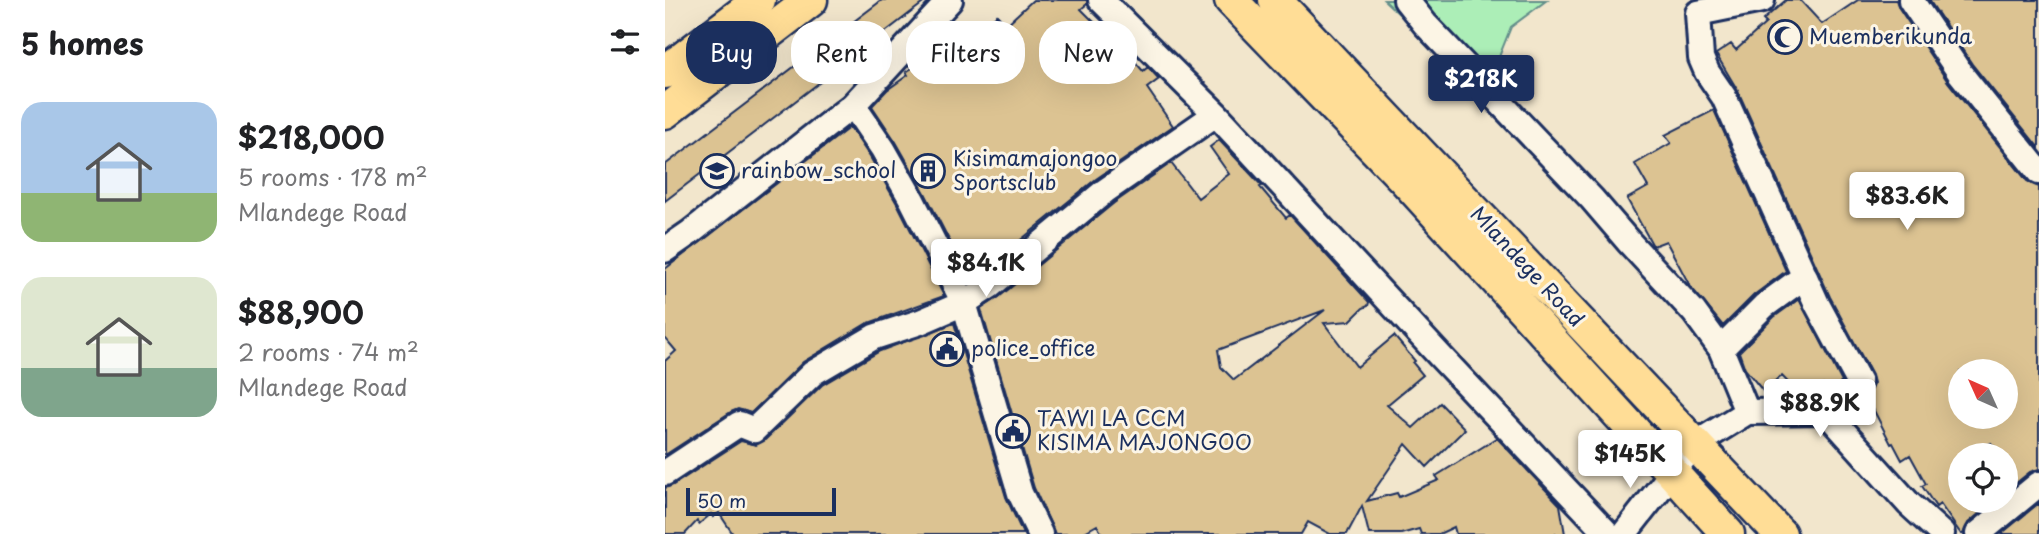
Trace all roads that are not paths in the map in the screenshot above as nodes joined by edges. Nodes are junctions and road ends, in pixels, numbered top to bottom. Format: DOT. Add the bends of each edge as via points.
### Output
graph roads {
  1 [pos="759,0"];
  2 [pos="811,0"];
  3 [pos="950,0"];
  4 [pos="1101,0"];
  5 [pos="1231,0"];
  6 [pos="1275,0"];
  7 [pos="1406,0"];
  8 [pos="1762,0"];
  9 [pos="1911,0"];
  10 [pos="665,72"];
  11 [pos="853,105"];
  12 [pos="665,112"];
  13 [pos="1216,114"];
  14 [pos="1416,171"];
  15 [pos="2039,172"];
  16 [pos="665,250"];
  17 [pos="1805,275"];
  18 [pos="964,303"];
  19 [pos="1721,349"];
  20 [pos="1859,382"];
  21 [pos="1747,412"];
  22 [pos="1695,445"];
  23 [pos="665,474"];
  24 [pos="1671,474"];
  25 [pos="2039,484"];
  26 [pos="1040,534"];
  27 [pos="1608,534"];
  28 [pos="1624,534"];
  29 [pos="1728,534"];
  30 [pos="1780,534"];
  31 [pos="1942,534"];
  32 [pos="1978,534"];
  1 -- 10 [label="main road"];
  2 -- 12 [label="main road"];
  3 -- 11 [label="street"];
  4 -- 13 [label="street"];
  5 -- 14 [label="main road, Mlandege Road"];
  6 -- 14 [label="main road, Mlandege Road"];
  7 -- 19 [label="street" via="1694,312"];
  8 -- 17 [label="street" via="1698,13 1701,58 1724,97"];
  9 -- 15 [label="street" via="1960,73"];
  11 -- 16 [label="street"];
  11 -- 18 [label="street" via="912,200"];
  13 -- 18 [label="street" via="1131,171"];
  13 -- 27 [label="street"];
  14 -- 22 [label="main road, Mlandege Road"];
  14 -- 24 [label="main road, Mlandege Road"];
  17 -- 19 [label="street" via="1764,306"];
  17 -- 20 [label="street"];
  18 -- 23 [label="street" via="874,337 813,373 754,430 740,424"];
  18 -- 26 [label="street" via="1020,493"];
  19 -- 21 [label="street"];
  21 -- 22 [label="street"];
  21 -- 31 [label="street" via="1825,411"];
  22 -- 24 [label="street"];
  22 -- 30 [label="main road, Mlandege Road"];
  24 -- 28 [label="street"];
  24 -- 29 [label="main road, Mlandege Road"];
  25 -- 32 [label="street"];
}
